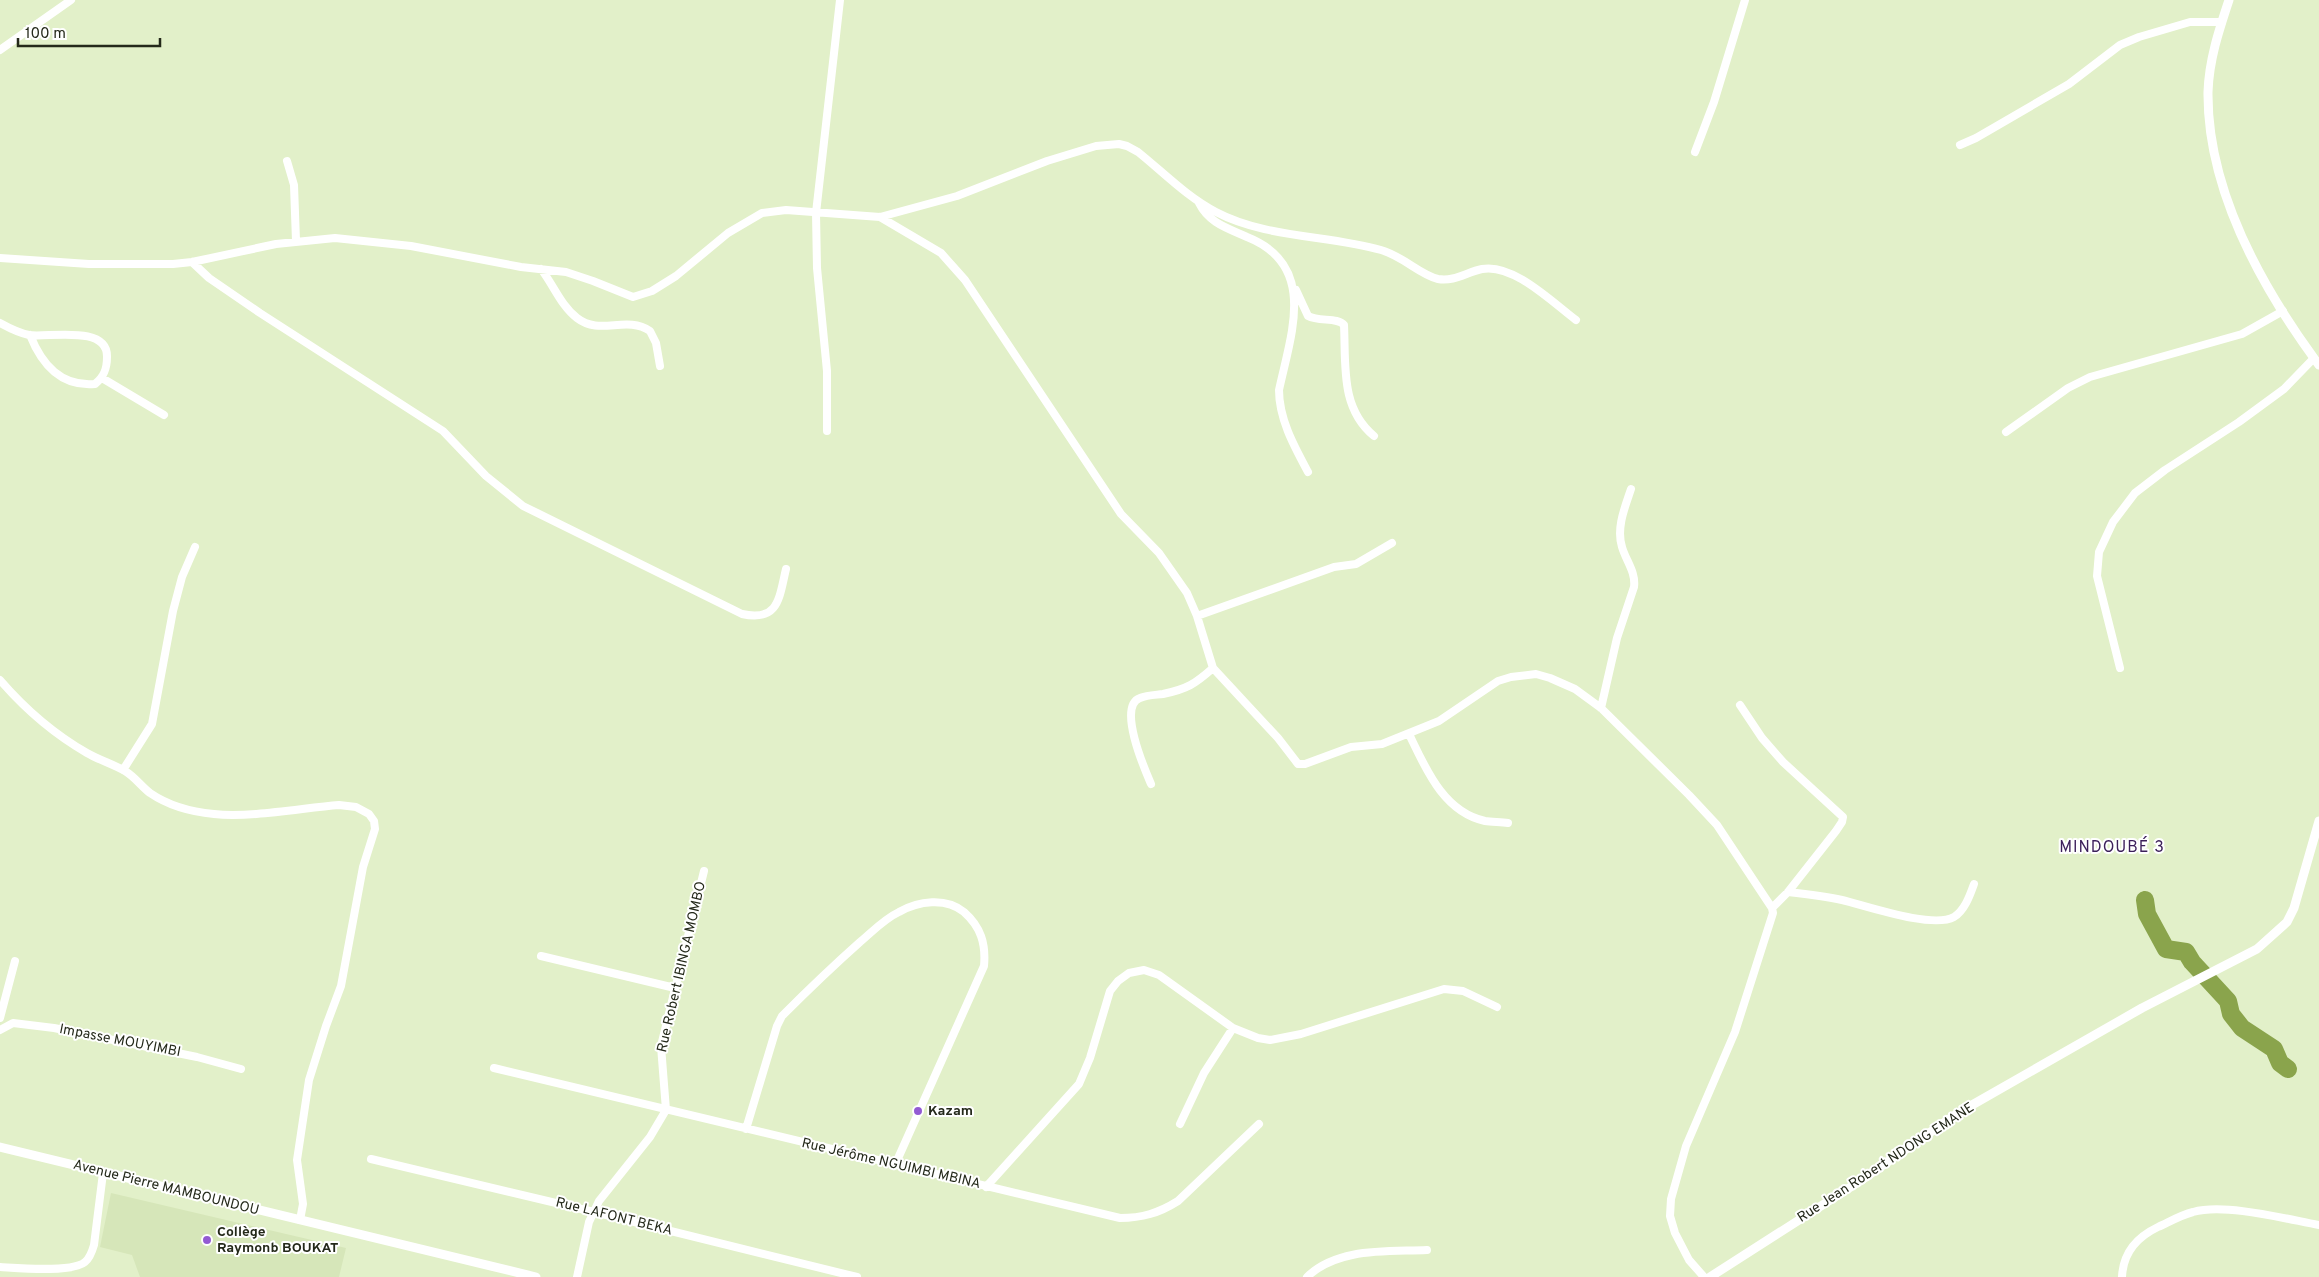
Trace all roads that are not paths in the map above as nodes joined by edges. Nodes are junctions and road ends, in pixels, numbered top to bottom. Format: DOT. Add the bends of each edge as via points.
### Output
graph roads {
  1 [pos="71,0"];
  2 [pos="840,0"];
  3 [pos="1745,0"];
  4 [pos="2229,0"];
  5 [pos="2222,22"];
  6 [pos="0,50"];
  7 [pos="1960,145"];
  8 [pos="1696,152"];
  9 [pos="288,161"];
  10 [pos="1200,203"];
  11 [pos="816,212"];
  12 [pos="880,217"];
  13 [pos="296,241"];
  14 [pos="0,258"];
  15 [pos="192,262"];
  16 [pos="541,269"];
  17 [pos="1294,290"];
  18 [pos="2283,311"];
  19 [pos="1576,320"];
  20 [pos="0,323"];
  21 [pos="30,335"];
  22 [pos="2318,363"];
  23 [pos="660,366"];
  24 [pos="102,378"];
  25 [pos="164,415"];
  26 [pos="827,431"];
  27 [pos="2006,432"];
  28 [pos="1374,436"];
  29 [pos="1308,472"];
  30 [pos="1631,489"];
  31 [pos="1392,543"];
  32 [pos="195,547"];
  33 [pos="786,569"];
  34 [pos="1197,616"];
  35 [pos="1213,668"];
  36 [pos="2120,668"];
  37 [pos="0,680"];
  38 [pos="1740,706"];
  39 [pos="1600,708"];
  40 [pos="1409,734"];
  41 [pos="123,770"];
  42 [pos="1151,784"];
  43 [pos="2319,821"];
  44 [pos="1508,823"];
  45 [pos="704,871"];
  46 [pos="1974,884"];
  47 [pos="1788,892"];
  48 [pos="1772,908"];
  49 [pos="541,956"];
  50 [pos="15,960"];
  51 [pos="675,988"];
  52 [pos="1497,1007"];
  53 [pos="0,1018"];
  54 [pos="1233,1028"];
  55 [pos="0,1030"];
  56 [pos="494,1068"];
  57 [pos="241,1069"];
  58 [pos="666,1110"];
  59 [pos="1180,1124"];
  60 [pos="1259,1124"];
  61 [pos="746,1129"];
  62 [pos="0,1147"];
  63 [pos="370,1160"];
  64 [pos="895,1165"];
  65 [pos="103,1173"];
  66 [pos="986,1187"];
  67 [pos="594,1212"];
  68 [pos="300,1220"];
  69 [pos="2319,1226"];
  70 [pos="1427,1250"];
  71 [pos="0,1268"];
  72 [pos="536,1277"];
  73 [pos="577,1277"];
  74 [pos="857,1277"];
  75 [pos="1307,1277"];
  76 [pos="1704,1277"];
  77 [pos="1710,1277"];
  78 [pos="2122,1277"];
  1 -- 6 [label="street"];
  2 -- 11 [label="street"];
  3 -- 8 [label="street"];
  4 -- 5 [label="street"];
  5 -- 7 [label="street" via="2190,22 2139,37 2120,46 2069,84"];
  5 -- 18 [label="street" via="2208,92 2216,161 2236,222"];
  9 -- 13 [label="street" via="294,185"];
  10 -- 12 [label="street" via="1138,152 1127,146 1104,144 1047,161 957,196"];
  10 -- 17 [label="street" via="1205,215 1217,224 1258,241 1272,252 1289,275"];
  10 -- 19 [label="street" via="1247,224 1382,250 1436,278 1456,278 1482,269 1502,270 1529,284"];
  11 -- 12 [label="street"];
  11 -- 16 [label="street" via="776,210 762,214 728,233 676,276 643,296 625,295 578,275"];
  11 -- 26 [label="street" via="817,268 827,371"];
  12 -- 34 [label="street" via="932,247 952,263 1121,514 1159,553 1187,593"];
  13 -- 15 [label="street"];
  13 -- 16 [label="street" via="335,238 402,245"];
  14 -- 15 [label="street" via="89,264"];
  15 -- 33 [label="street" via="209,278 260,313 443,431 504,493 543,518 735,611 756,617 774,609"];
  16 -- 23 [label="street" via="564,304 584,323 600,328 629,324 650,332 656,343"];
  17 -- 28 [label="street" via="1298,291 1308,316 1317,320 1338,320 1344,325 1346,380 1352,408 1364,428"];
  17 -- 29 [label="street" via="1294,326 1279,400 1280,410"];
  18 -- 22 [label="street"];
  18 -- 27 [label="street" via="2242,334 2090,377 2068,388"];
  20 -- 21 [label="street"];
  21 -- 24 [label="street" via="42,360 53,373 77,384 95,384"];
  21 -- 24 [label="street" via="69,334 94,339 108,354"];
  22 -- 36 [label="street" via="2135,493 2113,522 2099,552 2097,576"];
  24 -- 25 [label="street"];
  30 -- 39 [label="street" via="1621,519 1620,537 1635,580"];
  31 -- 34 [label="street" via="1356,564 1334,567"];
  32 -- 41 [label="street" via="173,610 152,724"];
  34 -- 35 [label="street"];
  35 -- 40 [label="street" via="1298,764 1351,747 1382,744"];
  35 -- 42 [label="street" via="1190,687 1138,698 1132,706 1131,721 1137,749"];
  37 -- 41 [label="street" via="62,737"];
  38 -- 47 [label="street" via="1783,762 1843,817 1836,831"];
  39 -- 40 [label="street" via="1575,690 1550,678 1536,674 1511,677 1486,688 1439,721"];
  39 -- 48 [label="street" via="1717,825"];
  40 -- 44 [label="street" via="1435,784 1449,800 1484,820"];
  41 -- 68 [label="street" via="149,792 179,808 237,814 339,805 356,807 374,821 375,829 363,867 341,986 310,1080 297,1160 303,1204"];
  43 -- 77 [label="street, Rue Jean Robert NDONG EMANE" via="2294,908 2287,922 2257,949 2142,1008 1958,1113 1860,1182"];
  45 -- 51 [label="street, Rue Robert IBINGA MOMBO"];
  46 -- 47 [label="street" via="1964,907 1943,921 1923,920 1841,900"];
  47 -- 48 [label="street"];
  48 -- 76 [label="street" via="1771,925 1738,1024 1686,1146 1671,1199 1670,1216 1674,1232 1689,1260"];
  49 -- 51 [label="street"];
  50 -- 53 [label="street"];
  51 -- 58 [label="street, Rue Robert IBINGA MOMBO" via="661,1046"];
  52 -- 54 [label="street" via="1463,991 1449,989 1285,1038 1258,1038"];
  54 -- 59 [label="street" via="1204,1072"];
  54 -- 66 [label="street" via="1158,975 1144,970 1129,973 1110,991 1079,1084"];
  55 -- 57 [label="street, Impasse MOUYIMBI" via="14,1023 54,1028 197,1056"];
  56 -- 58 [label="street, Rue Jérôme NGUIMBI MBINA"];
  58 -- 61 [label="street, Rue Jérôme NGUIMBI MBINA"];
  58 -- 67 [label="street"];
  60 -- 66 [label="street, Rue Jérôme NGUIMBI MBINA" via="1178,1201 1147,1216 1120,1218 1103,1215"];
  61 -- 64 [label="street, Rue Jérôme NGUIMBI MBINA"];
  61 -- 64 [label="street" via="782,1016 846,954 898,912 917,904 939,902 960,908 974,921 982,937 984,966"];
  62 -- 65 [label="street, Avenue Pierre MAMBOUNDOU"];
  63 -- 67 [label="street, Rue LAFONT BEKA"];
  64 -- 66 [label="street, Rue Jérôme NGUIMBI MBINA"];
  65 -- 68 [label="street, Avenue Pierre MAMBOUNDOU"];
  65 -- 71 [label="street" via="91,1254 84,1263 72,1268"];
  67 -- 73 [label="street"];
  67 -- 74 [label="street, Rue LAFONT BEKA"];
  68 -- 72 [label="street, Avenue Pierre MAMBOUNDOU"];
  69 -- 78 [label="street" via="2224,1210 2194,1212 2143,1234 2122,1266"];
  70 -- 75 [label="street" via="1342,1257 1327,1262"];
}
